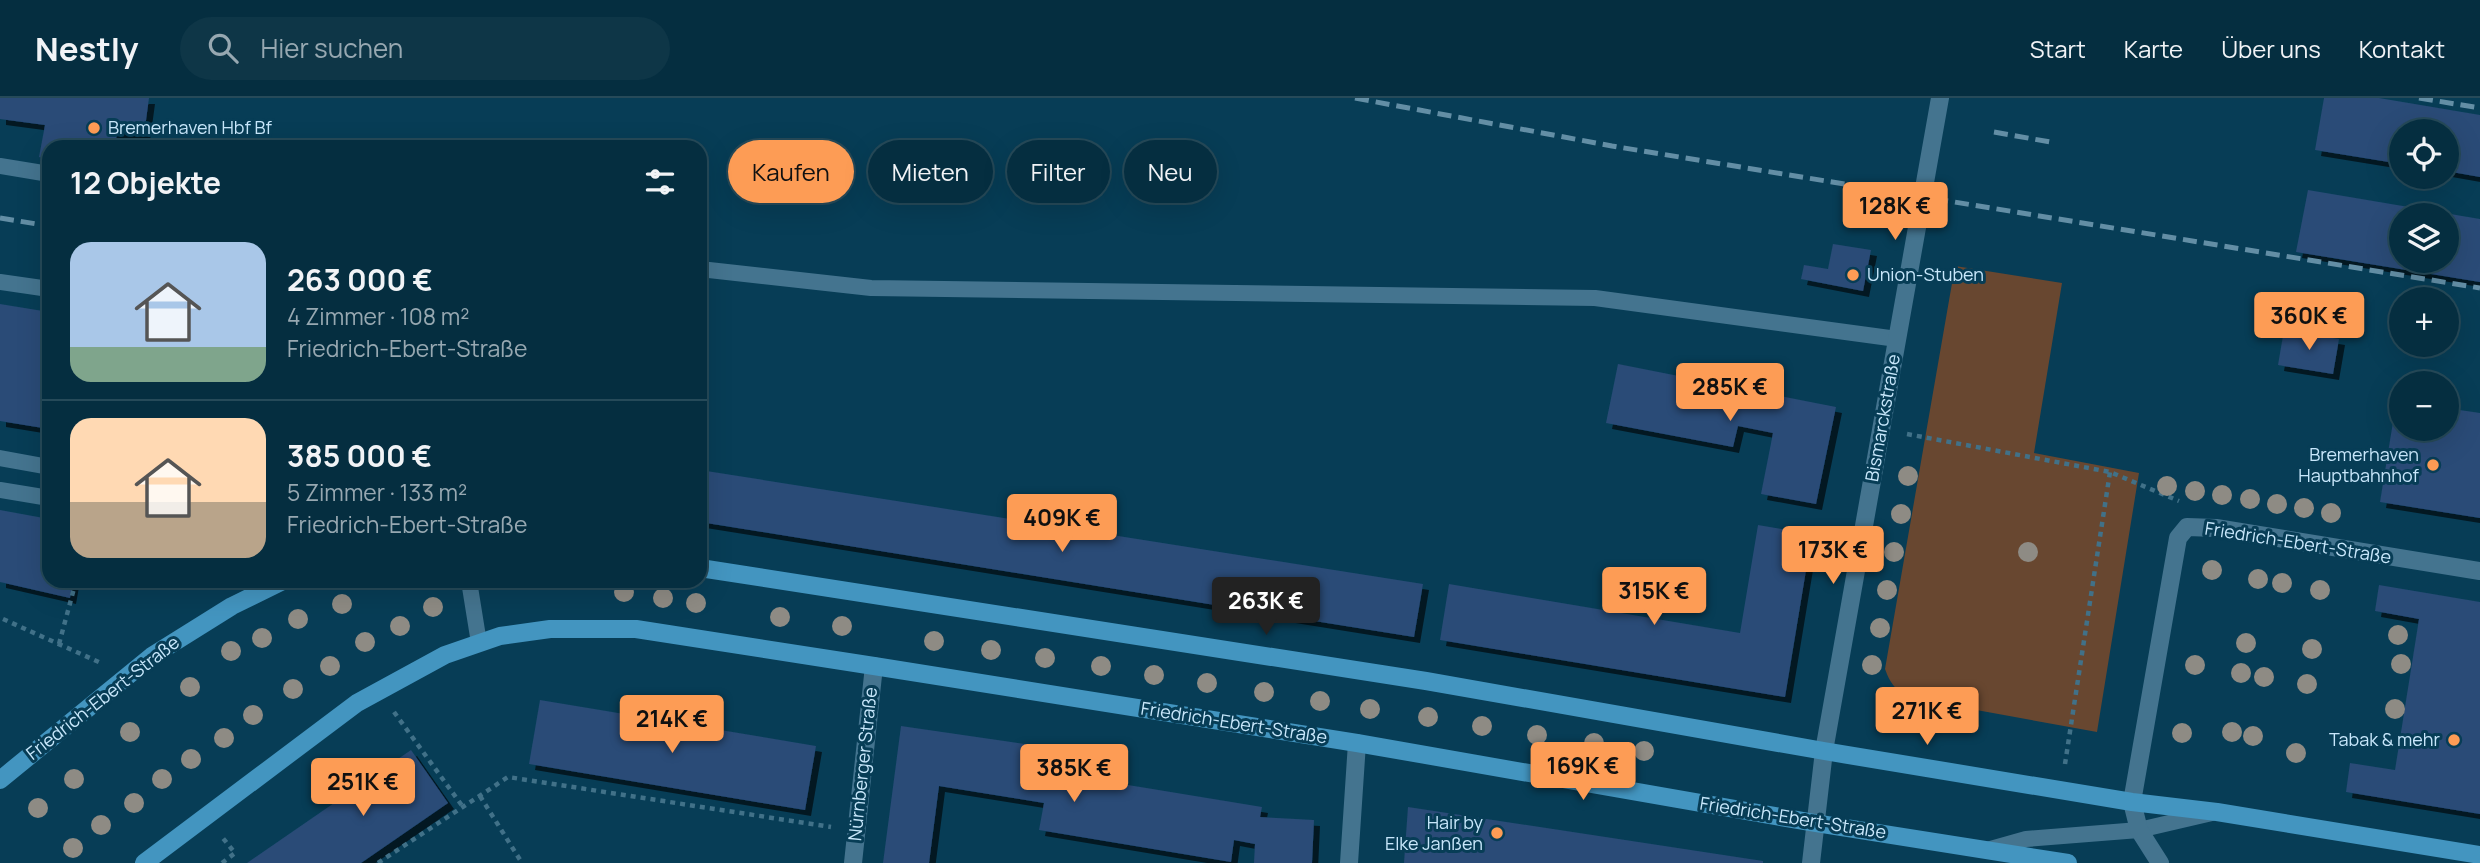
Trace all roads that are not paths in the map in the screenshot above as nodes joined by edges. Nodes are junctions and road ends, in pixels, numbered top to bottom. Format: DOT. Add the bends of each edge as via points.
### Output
graph roads {
  1 [pos="1940,98"];
  2 [pos="0,166"];
  3 [pos="42,173"];
  4 [pos="707,270"];
  5 [pos="0,282"];
  6 [pos="42,288"];
  7 [pos="1897,339"];
  8 [pos="0,458"];
  9 [pos="42,466"];
  10 [pos="0,490"];
  11 [pos="42,497"];
  12 [pos="707,569"];
  13 [pos="2480,571"];
  14 [pos="267,588"];
  15 [pos="470,588"];
  16 [pos="479,643"];
  17 [pos="874,666"];
  18 [pos="1357,743"];
  19 [pos="1824,751"];
  20 [pos="0,780"];
  21 [pos="2132,802"];
  22 [pos="2217,812"];
  23 [pos="1815,823"];
  24 [pos="2139,830"];
  25 [pos="1987,849"];
  26 [pos="2480,855"];
  27 [pos="144,863"];
  28 [pos="853,863"];
  29 [pos="1349,863"];
  30 [pos="1811,863"];
  31 [pos="2068,863"];
  32 [pos="2160,863"];
  1 -- 7 [label="street, Bismarckstraße"];
  2 -- 3 [label="lane"];
  4 -- 7 [label="lane" via="871,288 1595,298"];
  5 -- 6 [label="lane"];
  7 -- 19 [label="street, Bismarckstraße"];
  8 -- 9 [label="lane"];
  10 -- 11 [label="lane"];
  12 -- 19 [label="main road, Friedrich-Ebert-Straße" via="1426,681"];
  13 -- 21 [label="street, Friedrich-Ebert-Straße" via="2187,527 2178,538"];
  14 -- 20 [label="main road, Friedrich-Ebert-Straße" via="152,656"];
  15 -- 16 [label="lane"];
  16 -- 17 [label="main road, Friedrich-Ebert-Straße" via="550,629 636,629"];
  16 -- 27 [label="main road, Friedrich-Ebert-Straße" via="445,655 358,703"];
  17 -- 18 [label="main road, Friedrich-Ebert-Straße"];
  17 -- 28 [label="street, Nürnberger Straße"];
  18 -- 23 [label="main road, Friedrich-Ebert-Straße"];
  18 -- 29 [label="street"];
  19 -- 21 [label="main road, Friedrich-Ebert-Straße"];
  19 -- 23 [label="street, Bismarckstraße"];
  21 -- 22 [label="main road, Friedrich-Ebert-Straße"];
  21 -- 24 [label="street, Friedrich-Ebert-Straße"];
  22 -- 24 [label="lane, Friedrich-Ebert-Straße"];
  22 -- 26 [label="main road, Friedrich-Ebert-Straße"];
  23 -- 25 [label="main road, Friedrich-Ebert-Straße"];
  23 -- 30 [label="street, Bismarckstraße"];
  24 -- 25 [label="lane, Friedrich-Ebert-Straße" via="2026,839"];
  24 -- 32 [label="street, Friedrich-Ebert-Straße"];
  25 -- 31 [label="main road, Friedrich-Ebert-Straße"];
}
